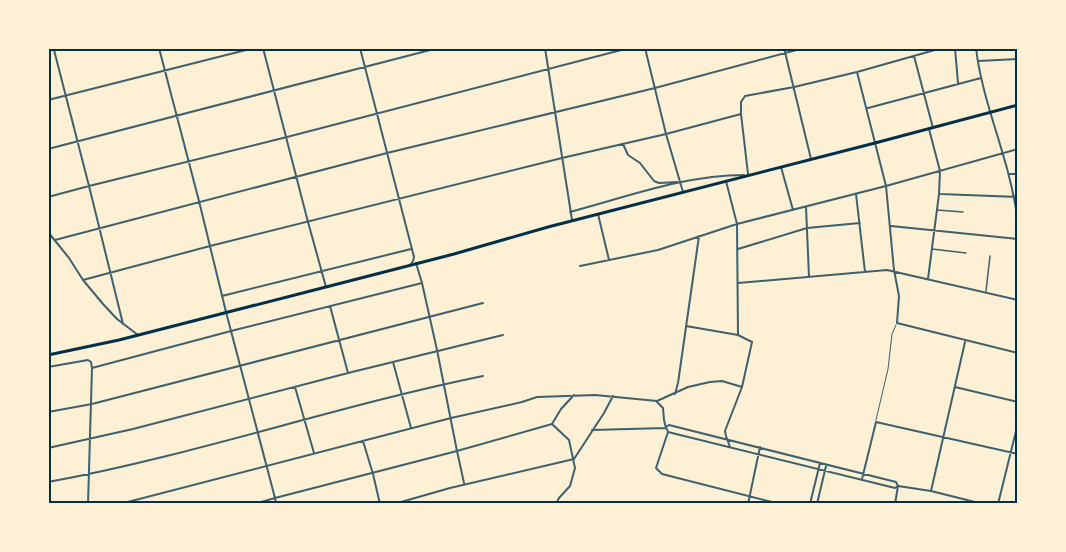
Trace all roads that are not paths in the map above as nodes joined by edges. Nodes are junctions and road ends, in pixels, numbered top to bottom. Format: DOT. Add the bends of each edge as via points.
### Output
graph roads {
  1 [pos="61,48"];
  2 [pos="159,48"];
  3 [pos="254,48"];
  4 [pos="264,48"];
  5 [pos="360,48"];
  6 [pos="438,48"];
  7 [pos="545,48"];
  8 [pos="629,48"];
  9 [pos="645,48"];
  10 [pos="784,48"];
  11 [pos="804,48"];
  12 [pos="942,48"];
  13 [pos="955,48"];
  14 [pos="976,48"];
  15 [pos="54,50"];
  16 [pos="48,51"];
  17 [pos="786,54"];
  18 [pos="914,56"];
  19 [pos="1018,59"];
  20 [pos="978,61"];
  21 [pos="365,67"];
  22 [pos="548,69"];
  23 [pos="165,70"];
  24 [pos="857,72"];
  25 [pos="981,78"];
  26 [pos="958,83"];
  27 [pos="794,87"];
  28 [pos="655,88"];
  29 [pos="274,91"];
  30 [pos="924,93"];
  31 [pos="66,95"];
  32 [pos="48,100"];
  33 [pos="1018,105"];
  34 [pos="867,109"];
  35 [pos="555,111"];
  36 [pos="377,112"];
  37 [pos="991,113"];
  38 [pos="741,114"];
  39 [pos="176,116"];
  40 [pos="931,129"];
  41 [pos="666,134"];
  42 [pos="286,137"];
  43 [pos="77,141"];
  44 [pos="875,143"];
  45 [pos="623,144"];
  46 [pos="48,149"];
  47 [pos="1018,149"];
  48 [pos="387,153"];
  49 [pos="1003,153"];
  50 [pos="562,158"];
  51 [pos="811,159"];
  52 [pos="189,160"];
  53 [pos="781,167"];
  54 [pos="940,171"];
  55 [pos="1008,174"];
  56 [pos="1018,174"];
  57 [pos="749,176"];
  58 [pos="297,177"];
  59 [pos="726,181"];
  60 [pos="681,182"];
  61 [pos="89,186"];
  62 [pos="886,186"];
  63 [pos="683,192"];
  64 [pos="856,194"];
  65 [pos="939,194"];
  66 [pos="48,197"];
  67 [pos="1016,197"];
  68 [pos="399,199"];
  69 [pos="199,201"];
  70 [pos="806,207"];
  71 [pos="793,210"];
  72 [pos="937,210"];
  73 [pos="570,212"];
  74 [pos="963,212"];
  75 [pos="598,214"];
  76 [pos="572,221"];
  77 [pos="308,222"];
  78 [pos="1018,222"];
  79 [pos="860,223"];
  80 [pos="737,224"];
  81 [pos="891,226"];
  82 [pos="99,228"];
  83 [pos="807,228"];
  84 [pos="934,230"];
  85 [pos="48,232"];
  86 [pos="699,236"];
  87 [pos="1018,239"];
  88 [pos="55,240"];
  89 [pos="210,246"];
  90 [pos="411,249"];
  91 [pos="738,249"];
  92 [pos="932,249"];
  93 [pos="966,254"];
  94 [pos="990,256"];
  95 [pos="414,257"];
  96 [pos="609,260"];
  97 [pos="422,262"];
  98 [pos="416,263"];
  99 [pos="410,265"];
  100 [pos="580,266"];
  101 [pos="322,270"];
  102 [pos="894,270"];
  103 [pos="865,272"];
  104 [pos="111,273"];
  105 [pos="809,278"];
  106 [pos="928,279"];
  107 [pos="83,280"];
  108 [pos="422,283"];
  109 [pos="738,283"];
  110 [pos="326,287"];
  111 [pos="986,294"];
  112 [pos="222,296"];
  113 [pos="1018,300"];
  114 [pos="483,303"];
  115 [pos="330,306"];
  116 [pos="226,312"];
  117 [pos="429,317"];
  118 [pos="897,323"];
  119 [pos="123,324"];
  120 [pos="686,327"];
  121 [pos="231,331"];
  122 [pos="138,335"];
  123 [pos="503,335"];
  124 [pos="738,335"];
  125 [pos="338,340"];
  126 [pos="965,341"];
  127 [pos="437,350"];
  128 [pos="1018,353"];
  129 [pos="48,355"];
  130 [pos="393,362"];
  131 [pos="240,365"];
  132 [pos="48,367"];
  133 [pos="92,368"];
  134 [pos="348,373"];
  135 [pos="483,376"];
  136 [pos="444,384"];
  137 [pos="295,386"];
  138 [pos="742,387"];
  139 [pos="955,387"];
  140 [pos="675,394"];
  141 [pos="402,395"];
  142 [pos="574,395"];
  143 [pos="613,396"];
  144 [pos="248,399"];
  145 [pos="657,401"];
  146 [pos="1018,402"];
  147 [pos="92,404"];
  148 [pos="48,412"];
  149 [pos="451,418"];
  150 [pos="304,419"];
  151 [pos="876,422"];
  152 [pos="1018,423"];
  153 [pos="552,424"];
  154 [pos="411,428"];
  155 [pos="592,430"];
  156 [pos="667,430"];
  157 [pos="257,432"];
  158 [pos="944,438"];
  159 [pos="90,439"];
  160 [pos="727,439"];
  161 [pos="363,441"];
  162 [pos="730,447"];
  163 [pos="760,447"];
  164 [pos="48,448"];
  165 [pos="457,451"];
  166 [pos="314,453"];
  167 [pos="1010,453"];
  168 [pos="759,454"];
  169 [pos="1018,454"];
  170 [pos="574,459"];
  171 [pos="820,463"];
  172 [pos="266,465"];
  173 [pos="826,465"];
  174 [pos="819,470"];
  175 [pos="825,471"];
  176 [pos="863,473"];
  177 [pos="88,474"];
  178 [pos="373,474"];
  179 [pos="861,479"];
  180 [pos="48,482"];
  181 [pos="465,484"];
  182 [pos="898,486"];
  183 [pos="931,491"];
  184 [pos="749,496"];
  185 [pos="420,497"];
  186 [pos="275,498"];
  187 [pos="88,504"];
  188 [pos="120,504"];
  189 [pos="254,504"];
  190 [pos="276,504"];
  191 [pos="380,504"];
  192 [pos="393,504"];
  193 [pos="421,504"];
  194 [pos="532,504"];
  195 [pos="554,504"];
  196 [pos="747,504"];
  197 [pos="780,504"];
  198 [pos="810,504"];
  199 [pos="817,504"];
  200 [pos="895,504"];
  201 [pos="983,504"];
  202 [pos="998,504"];
  1 -- 15 [label="street"];
  2 -- 23 [label="street"];
  3 -- 23 [label="street"];
  4 -- 29 [label="street"];
  5 -- 21 [label="street"];
  6 -- 21 [label="street"];
  7 -- 22 [label="street"];
  8 -- 22 [label="street"];
  9 -- 28 [label="street"];
  10 -- 17 [label="street"];
  11 -- 17 [label="street"];
  12 -- 18 [label="street"];
  13 -- 26 [label="street"];
  14 -- 20 [label="street"];
  15 -- 16 [label="street"];
  15 -- 31 [label="street"];
  17 -- 27 [label="street"];
  17 -- 28 [label="street"];
  18 -- 24 [label="street"];
  18 -- 30 [label="street"];
  19 -- 20 [label="street"];
  20 -- 25 [label="street"];
  21 -- 29 [label="street"];
  21 -- 36 [label="street"];
  22 -- 35 [label="street"];
  22 -- 36 [label="street"];
  23 -- 31 [label="street"];
  23 -- 39 [label="street"];
  24 -- 27 [label="street"];
  24 -- 34 [label="street"];
  25 -- 26 [label="street"];
  25 -- 37 [label="street"];
  26 -- 30 [label="street"];
  27 -- 38 [label="street" via="745,96"];
  27 -- 51 [label="street"];
  28 -- 35 [label="street"];
  28 -- 41 [label="street"];
  29 -- 39 [label="street"];
  29 -- 42 [label="street"];
  30 -- 34 [label="street"];
  30 -- 40 [label="street"];
  31 -- 32 [label="street"];
  31 -- 43 [label="street"];
  33 -- 37 [label="main road"];
  34 -- 44 [label="street"];
  35 -- 48 [label="street"];
  35 -- 50 [label="street"];
  36 -- 42 [label="street"];
  36 -- 48 [label="street"];
  37 -- 40 [label="main road"];
  37 -- 49 [label="street"];
  38 -- 41 [label="street"];
  38 -- 57 [label="street"];
  39 -- 43 [label="street"];
  39 -- 52 [label="street"];
  40 -- 44 [label="main road"];
  40 -- 54 [label="street"];
  41 -- 45 [label="street"];
  41 -- 60 [label="street"];
  42 -- 52 [label="street"];
  42 -- 58 [label="street"];
  43 -- 46 [label="street"];
  43 -- 61 [label="street"];
  44 -- 51 [label="main road"];
  44 -- 62 [label="street"];
  45 -- 50 [label="street"];
  45 -- 60 [label="street" via="628,155 654,181"];
  47 -- 49 [label="street"];
  48 -- 58 [label="street"];
  48 -- 68 [label="street"];
  49 -- 54 [label="street"];
  49 -- 55 [label="street"];
  50 -- 68 [label="street"];
  50 -- 73 [label="street"];
  51 -- 53 [label="main road"];
  52 -- 61 [label="street"];
  52 -- 69 [label="street"];
  53 -- 57 [label="main road"];
  53 -- 71 [label="street"];
  54 -- 62 [label="street"];
  54 -- 65 [label="street"];
  55 -- 56 [label="street"];
  55 -- 67 [label="street"];
  57 -- 59 [label="main road"];
  57 -- 60 [label="street"];
  58 -- 69 [label="street"];
  58 -- 77 [label="street"];
  59 -- 63 [label="main road"];
  59 -- 80 [label="street"];
  60 -- 63 [label="street"];
  60 -- 73 [label="street"];
  61 -- 66 [label="street"];
  61 -- 82 [label="street"];
  62 -- 64 [label="street"];
  62 -- 81 [label="street"];
  63 -- 75 [label="main road"];
  64 -- 70 [label="street"];
  64 -- 79 [label="street"];
  65 -- 67 [label="street"];
  65 -- 72 [label="street"];
  67 -- 78 [label="street"];
  68 -- 77 [label="street"];
  68 -- 90 [label="street"];
  69 -- 82 [label="street"];
  69 -- 89 [label="street"];
  70 -- 71 [label="street"];
  70 -- 83 [label="street"];
  71 -- 80 [label="street"];
  72 -- 74 [label="street"];
  72 -- 84 [label="street"];
  73 -- 76 [label="street"];
  75 -- 76 [label="main road"];
  75 -- 96 [label="street"];
  76 -- 97 [label="main road"];
  77 -- 89 [label="street"];
  77 -- 101 [label="street"];
  79 -- 83 [label="street"];
  79 -- 103 [label="street"];
  80 -- 86 [label="street"];
  80 -- 91 [label="street"];
  81 -- 84 [label="street"];
  81 -- 102 [label="street"];
  82 -- 88 [label="street"];
  82 -- 104 [label="street"];
  83 -- 91 [label="street"];
  83 -- 105 [label="street"];
  84 -- 87 [label="street"];
  84 -- 92 [label="street"];
  85 -- 88 [label="street"];
  86 -- 96 [label="street"];
  86 -- 120 [label="street"];
  88 -- 107 [label="street"];
  89 -- 104 [label="street"];
  89 -- 112 [label="street"];
  90 -- 95 [label="street"];
  90 -- 101 [label="street"];
  91 -- 109 [label="street"];
  92 -- 93 [label="street"];
  92 -- 106 [label="street"];
  94 -- 111 [label="street"];
  95 -- 97 [label="street"];
  95 -- 99 [label="street"];
  96 -- 100 [label="street"];
  97 -- 98 [label="main road"];
  98 -- 99 [label="main road"];
  98 -- 108 [label="street"];
  99 -- 110 [label="main road"];
  101 -- 110 [label="street"];
  101 -- 112 [label="street"];
  102 -- 103 [label="street"];
  102 -- 106 [label="street"];
  102 -- 118 [label="street" via="899,296"];
  103 -- 105 [label="street"];
  104 -- 107 [label="street"];
  104 -- 119 [label="street"];
  105 -- 109 [label="street"];
  106 -- 111 [label="street"];
  107 -- 119 [label="street"];
  108 -- 115 [label="street"];
  108 -- 117 [label="street"];
  109 -- 124 [label="street"];
  110 -- 116 [label="main road"];
  111 -- 113 [label="street"];
  112 -- 116 [label="street"];
  114 -- 117 [label="street"];
  115 -- 121 [label="street"];
  115 -- 125 [label="street"];
  116 -- 121 [label="street"];
  116 -- 122 [label="main road"];
  117 -- 125 [label="street"];
  117 -- 127 [label="street"];
  118 -- 126 [label="street"];
  118 -- 151 [label="lane"];
  119 -- 122 [label="street"];
  120 -- 124 [label="street"];
  120 -- 140 [label="street"];
  121 -- 131 [label="street"];
  121 -- 133 [label="street"];
  122 -- 129 [label="main road"];
  123 -- 127 [label="street"];
  124 -- 138 [label="street" via="752,342"];
  125 -- 131 [label="street"];
  125 -- 134 [label="street"];
  126 -- 128 [label="street"];
  126 -- 139 [label="street"];
  127 -- 130 [label="street"];
  127 -- 136 [label="street"];
  130 -- 134 [label="street"];
  130 -- 141 [label="street"];
  131 -- 144 [label="street"];
  131 -- 147 [label="street"];
  132 -- 133 [label="street" via="86,360"];
  133 -- 147 [label="street"];
  134 -- 137 [label="street"];
  135 -- 136 [label="street"];
  136 -- 141 [label="street"];
  136 -- 149 [label="street"];
  137 -- 144 [label="street"];
  137 -- 150 [label="street"];
  138 -- 140 [label="street" via="710,382"];
  138 -- 160 [label="street" via="725,431"];
  139 -- 146 [label="street"];
  139 -- 158 [label="street"];
  140 -- 145 [label="street"];
  141 -- 150 [label="street"];
  141 -- 154 [label="street"];
  142 -- 143 [label="street"];
  142 -- 149 [label="street" via="537,397"];
  142 -- 153 [label="street"];
  143 -- 145 [label="street"];
  143 -- 155 [label="street"];
  144 -- 157 [label="street"];
  144 -- 159 [label="street"];
  145 -- 156 [label="street" via="663,408"];
  147 -- 148 [label="street"];
  147 -- 159 [label="street"];
  149 -- 154 [label="street"];
  149 -- 165 [label="street"];
  150 -- 157 [label="street"];
  150 -- 166 [label="street"];
  151 -- 158 [label="street"];
  151 -- 176 [label="street"];
  152 -- 167 [label="street"];
  153 -- 165 [label="street"];
  153 -- 170 [label="street" via="569,440"];
  154 -- 161 [label="street"];
  155 -- 156 [label="street"];
  155 -- 170 [label="street"];
  156 -- 160 [label="street" via="669,425"];
  156 -- 162 [label="street"];
  156 -- 184 [label="street" via="656,468 662,474"];
  157 -- 172 [label="street"];
  157 -- 177 [label="street"];
  158 -- 167 [label="street"];
  158 -- 183 [label="street"];
  159 -- 164 [label="street"];
  159 -- 177 [label="street"];
  160 -- 162 [label="street"];
  160 -- 163 [label="street"];
  161 -- 166 [label="street"];
  161 -- 178 [label="street"];
  162 -- 168 [label="street"];
  163 -- 168 [label="street"];
  163 -- 171 [label="street"];
  165 -- 178 [label="street"];
  165 -- 181 [label="street"];
  166 -- 172 [label="street"];
  167 -- 169 [label="street"];
  167 -- 202 [label="street"];
  168 -- 174 [label="street"];
  168 -- 184 [label="street"];
  170 -- 181 [label="street"];
  170 -- 195 [label="street" via="570,486"];
  171 -- 173 [label="street"];
  171 -- 174 [label="street"];
  172 -- 186 [label="street"];
  172 -- 188 [label="street"];
  173 -- 175 [label="street"];
  173 -- 176 [label="street"];
  174 -- 175 [label="street"];
  174 -- 198 [label="street"];
  175 -- 179 [label="street"];
  175 -- 199 [label="street"];
  176 -- 179 [label="street"];
  176 -- 182 [label="street" via="896,482"];
  177 -- 180 [label="street"];
  177 -- 187 [label="street"];
  178 -- 186 [label="street"];
  178 -- 191 [label="street"];
  179 -- 182 [label="street"];
  181 -- 185 [label="street"];
  182 -- 183 [label="street"];
  182 -- 200 [label="street"];
  183 -- 201 [label="street"];
  184 -- 196 [label="street"];
  184 -- 197 [label="street"];
  185 -- 192 [label="street"];
  185 -- 193 [label="street"];
  186 -- 189 [label="street"];
  186 -- 190 [label="street"];
  194 -- 195 [label="street"];
}
